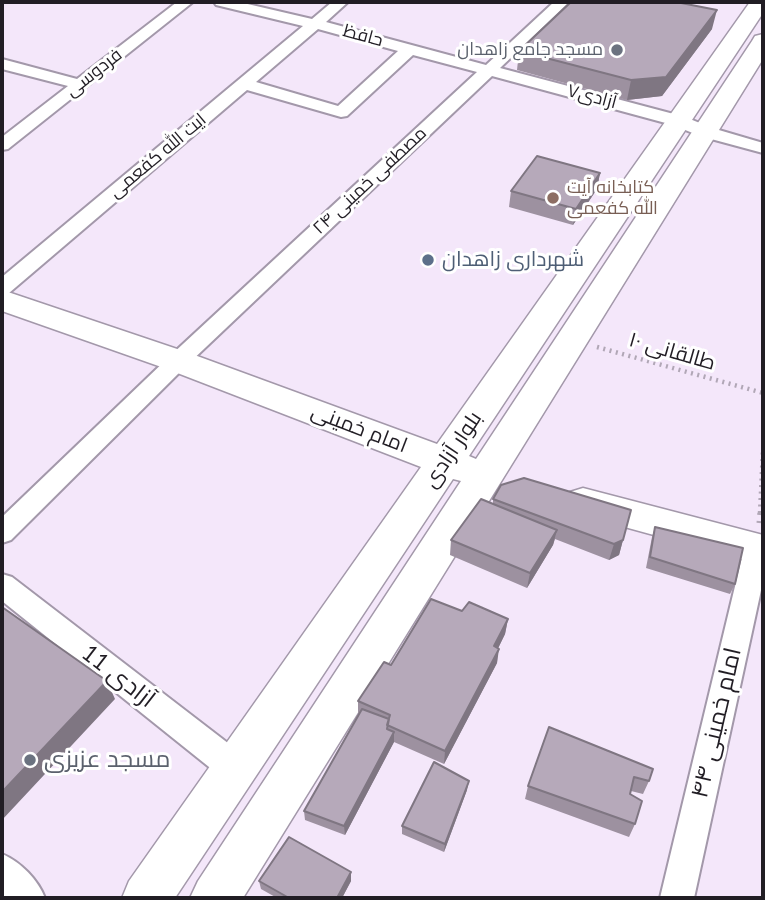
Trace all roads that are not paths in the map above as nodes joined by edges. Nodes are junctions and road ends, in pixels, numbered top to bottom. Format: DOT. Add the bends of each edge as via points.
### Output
graph roads {
  1 [pos="186,2"];
  2 [pos="222,2"];
  3 [pos="341,2"];
  4 [pos="562,2"];
  5 [pos="760,2"];
  6 [pos="315,23"];
  7 [pos="763,40"];
  8 [pos="410,49"];
  9 [pos="2,64"];
  10 [pos="497,72"];
  11 [pos="79,84"];
  12 [pos="243,84"];
  13 [pos="692,127"];
  14 [pos="2,145"];
  15 [pos="763,148"];
  16 [pos="2,288"];
  17 [pos="2,300"];
  18 [pos="531,336"];
  19 [pos="570,345"];
  20 [pos="178,361"];
  21 [pos="445,461"];
  22 [pos="502,481"];
  23 [pos="558,496"];
  24 [pos="2,533"];
  25 [pos="760,549"];
  26 [pos="2,585"];
  27 [pos="235,768"];
  28 [pos="2,871"];
  29 [pos="28,898"];
  30 [pos="146,898"];
  31 [pos="215,898"];
  32 [pos="677,898"];
  1 -- 11 [label="street, فردوسی"];
  2 -- 6 [label="street, حافظ"];
  3 -- 6 [label="street, ایت الله کفعمی"];
  4 -- 10 [label="street, مصطفی خمینی ۲۴"];
  5 -- 13 [label="main road, بلوار آزادی"];
  6 -- 8 [label="street, حافظ"];
  6 -- 12 [label="street, ایت الله کفعمی"];
  7 -- 13 [label="main road, بلوار آزادی"];
  8 -- 10 [label="street, حافظ"];
  8 -- 12 [label="street" via="341,112"];
  9 -- 11 [label="street"];
  10 -- 13 [label="street, آزادی۷"];
  10 -- 20 [label="street, مصطفی خمینی ۲۴"];
  11 -- 14 [label="street, فردوسی"];
  12 -- 16 [label="street, ایت الله کفعمی"];
  13 -- 15 [label="street, آزادی۷"];
  13 -- 18 [label="main road, بلوار آزادی"];
  13 -- 19 [label="main road, بلوار آزادی"];
  17 -- 20 [label="main road, امام خمینی"];
  18 -- 19 [label="main road"];
  18 -- 21 [label="main road, بلوار آزادی"];
  19 -- 22 [label="main road, بلوار آزادی"];
  20 -- 21 [label="main road, امام خمینی"];
  20 -- 24 [label="street, مصطفی خمینی ۲۴"];
  21 -- 22 [label="main road, امام خمینی"];
  21 -- 27 [label="main road, بلوار آزادی"];
  22 -- 31 [label="main road, بلوار آزادی"];
  23 -- 25 [label="main road"];
  25 -- 32 [label="street, امام خمینی ۴۴"];
  26 -- 27 [label="street, آزادی 11"];
  27 -- 30 [label="main road, بلوار آزادی"];
  28 -- 29 [label="street"];
}
